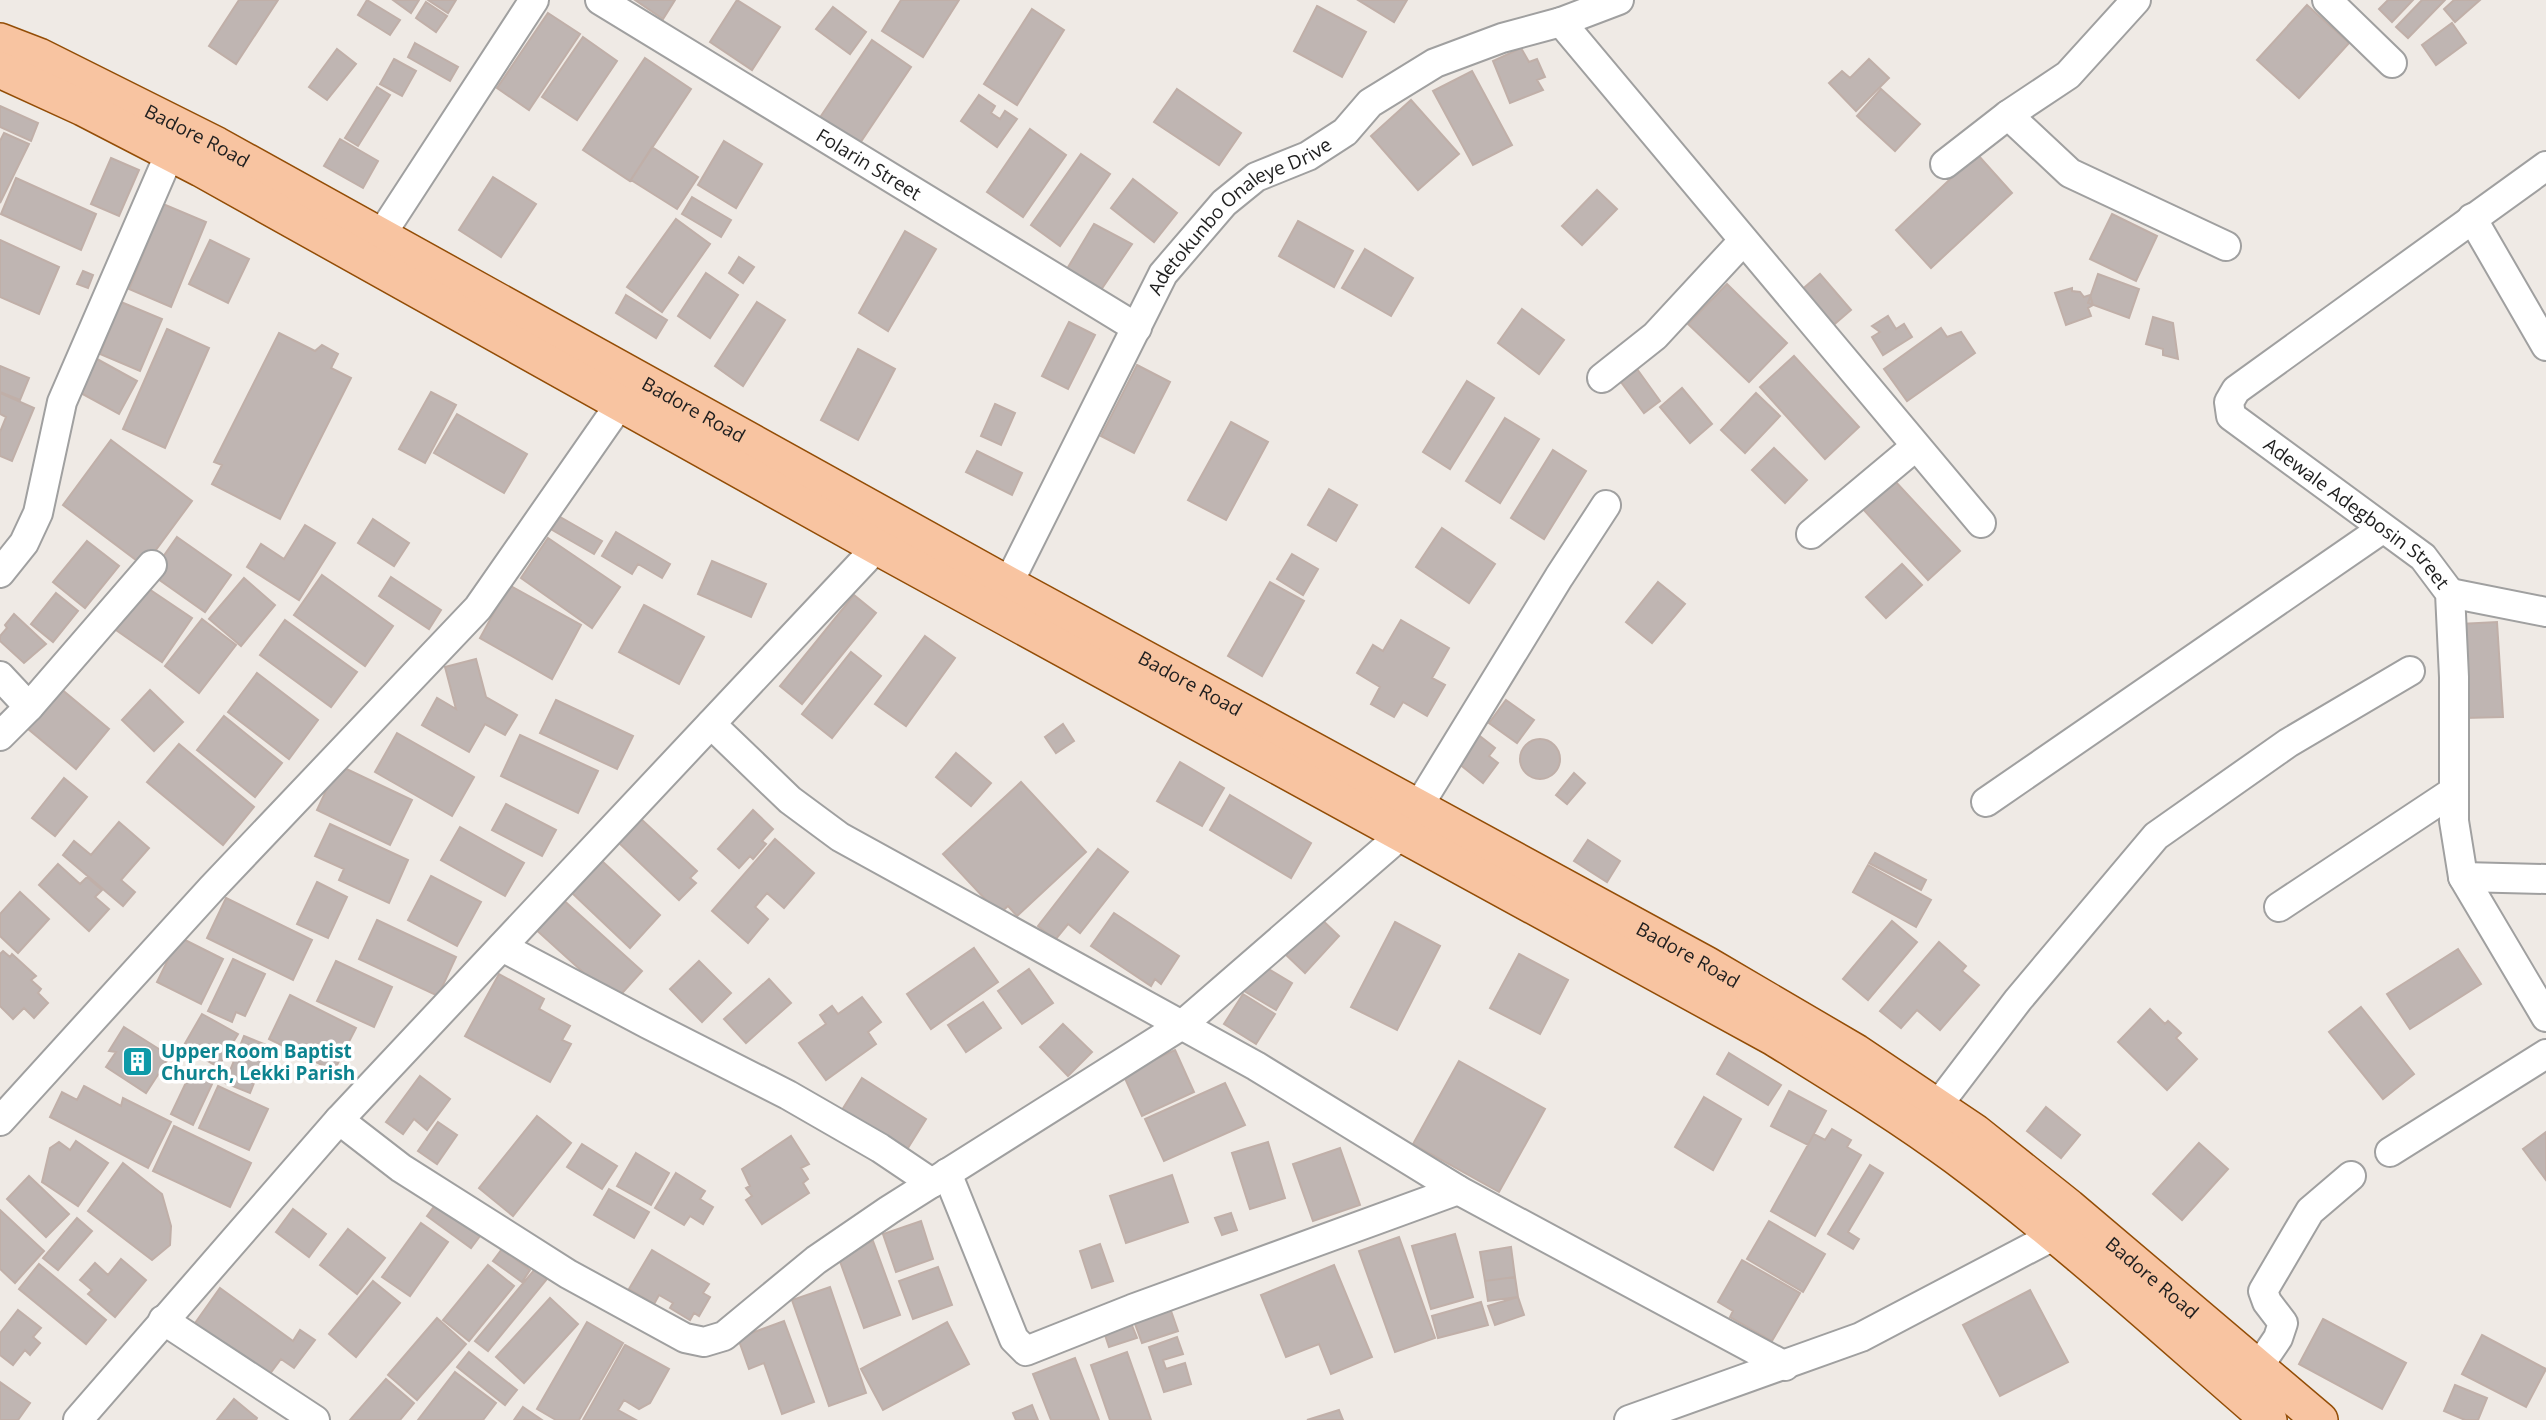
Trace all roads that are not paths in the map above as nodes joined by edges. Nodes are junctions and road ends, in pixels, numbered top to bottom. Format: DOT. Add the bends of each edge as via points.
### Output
graph roads {
  1 [pos="534,0"];
  2 [pos="600,0"];
  3 [pos="1619,0"];
  4 [pos="2136,0"];
  5 [pos="2327,0"];
  6 [pos="1561,22"];
  7 [pos="0,41"];
  8 [pos="2392,62"];
  9 [pos="0,70"];
  10 [pos="2008,115"];
  11 [pos="170,153"];
  12 [pos="1945,164"];
  13 [pos="2546,166"];
  14 [pos="2472,218"];
  15 [pos="381,236"];
  16 [pos="1743,241"];
  17 [pos="2226,247"];
  18 [pos="1137,328"];
  19 [pos="2546,346"];
  20 [pos="1602,378"];
  21 [pos="620,404"];
  22 [pos="1916,447"];
  23 [pos="1606,505"];
  24 [pos="1981,523"];
  25 [pos="2382,529"];
  26 [pos="1811,534"];
  27 [pos="877,547"];
  28 [pos="152,565"];
  29 [pos="0,573"];
  30 [pos="1008,584"];
  31 [pos="2450,593"];
  32 [pos="2546,612"];
  33 [pos="2410,671"];
  34 [pos="0,676"];
  35 [pos="29,707"];
  36 [pos="711,724"];
  37 [pos="0,736"];
  38 [pos="2454,791"];
  39 [pos="1986,802"];
  40 [pos="1409,821"];
  41 [pos="2463,877"];
  42 [pos="2546,879"];
  43 [pos="1559,903"];
  44 [pos="2279,907"];
  45 [pos="502,947"];
  46 [pos="2546,1017"];
  47 [pos="1182,1025"];
  48 [pos="2546,1054"];
  49 [pos="1938,1105"];
  50 [pos="339,1120"];
  51 [pos="0,1121"];
  52 [pos="2390,1152"];
  53 [pos="2351,1176"];
  54 [pos="940,1178"];
  55 [pos="1458,1190"];
  56 [pos="2055,1235"];
  57 [pos="163,1320"];
  58 [pos="1785,1366"];
  59 [pos="2259,1366"];
  60 [pos="78,1420"];
  61 [pos="315,1420"];
  62 [pos="1629,1420"];
  63 [pos="2269,1420"];
  64 [pos="2320,1420"];
  1 -- 15 [label="street"];
  2 -- 18 [label="street, Folarin Street"];
  3 -- 6 [label="street, Adetokunbo Onaleye Drive"];
  4 -- 10 [label="street" via="2068,75"];
  5 -- 8 [label="street"];
  6 -- 16 [label="street"];
  6 -- 18 [label="street, Adetokunbo Onaleye Drive" via="1435,63 1370,103 1345,132 1308,156 1256,177 1224,203 1163,274"];
  7 -- 15 [label="main road, Badore Road" via="161,116"];
  9 -- 11 [label="main road, Badore Road"];
  10 -- 12 [label="street"];
  10 -- 17 [label="street" via="2070,173"];
  11 -- 21 [label="main road, Badore Road"];
  11 -- 29 [label="street" via="62,402 38,513 24,543"];
  13 -- 14 [label="street, Adewale Adegbosin Street"];
  14 -- 19 [label="street"];
  14 -- 25 [label="street, Adewale Adegbosin Street" via="2236,390 2228,402 2231,416"];
  15 -- 30 [label="main road, Badore Road"];
  16 -- 20 [label="street" via="1655,336"];
  16 -- 22 [label="street"];
  18 -- 30 [label="street, Adetokunbo Onaleye Drive"];
  21 -- 27 [label="main road, Badore Road"];
  21 -- 51 [label="street" via="478,608 203,898"];
  22 -- 24 [label="street"];
  22 -- 26 [label="street"];
  23 -- 40 [label="street"];
  25 -- 31 [label="street, Adewale Adegbosin Street" via="2423,557"];
  25 -- 39 [label="street"];
  27 -- 36 [label="street"];
  27 -- 40 [label="main road, Badore Road"];
  28 -- 35 [label="street"];
  30 -- 40 [label="main road, Badore Road"];
  31 -- 32 [label="street"];
  31 -- 38 [label="street, Adewale Adegbosin Street"];
  33 -- 49 [label="street" via="2288,743 2156,836 2018,1000"];
  34 -- 35 [label="street"];
  35 -- 37 [label="street"];
  36 -- 45 [label="street"];
  36 -- 47 [label="street" via="790,800 840,838"];
  38 -- 41 [label="street, Adewale Adegbosin Street"];
  38 -- 44 [label="street"];
  40 -- 43 [label="main road, Badore Road"];
  40 -- 47 [label="street"];
  41 -- 42 [label="street"];
  41 -- 46 [label="street, Adewale Adegbosin Street"];
  43 -- 49 [label="main road, Badore Road" via="1792,1014"];
  43 -- 56 [label="main road, Badore Road" via="1837,1077 1955,1157"];
  45 -- 50 [label="street"];
  45 -- 54 [label="street"];
  47 -- 54 [label="street"];
  47 -- 55 [label="street"];
  48 -- 52 [label="street"];
  49 -- 59 [label="main road, Badore Road" via="2023,1169"];
  50 -- 54 [label="street" via="401,1168 568,1274 685,1338 704,1342 724,1336 816,1260"];
  50 -- 57 [label="street"];
  53 -- 59 [label="street" via="2310,1211 2263,1291 2283,1323"];
  54 -- 55 [label="street" via="1014,1339 1026,1351"];
  55 -- 58 [label="street"];
  56 -- 58 [label="street" via="1861,1337"];
  56 -- 63 [label="main road, Badore Road"];
  57 -- 60 [label="street"];
  57 -- 61 [label="street"];
  58 -- 62 [label="street"];
  59 -- 64 [label="main road, Badore Road"];
}
